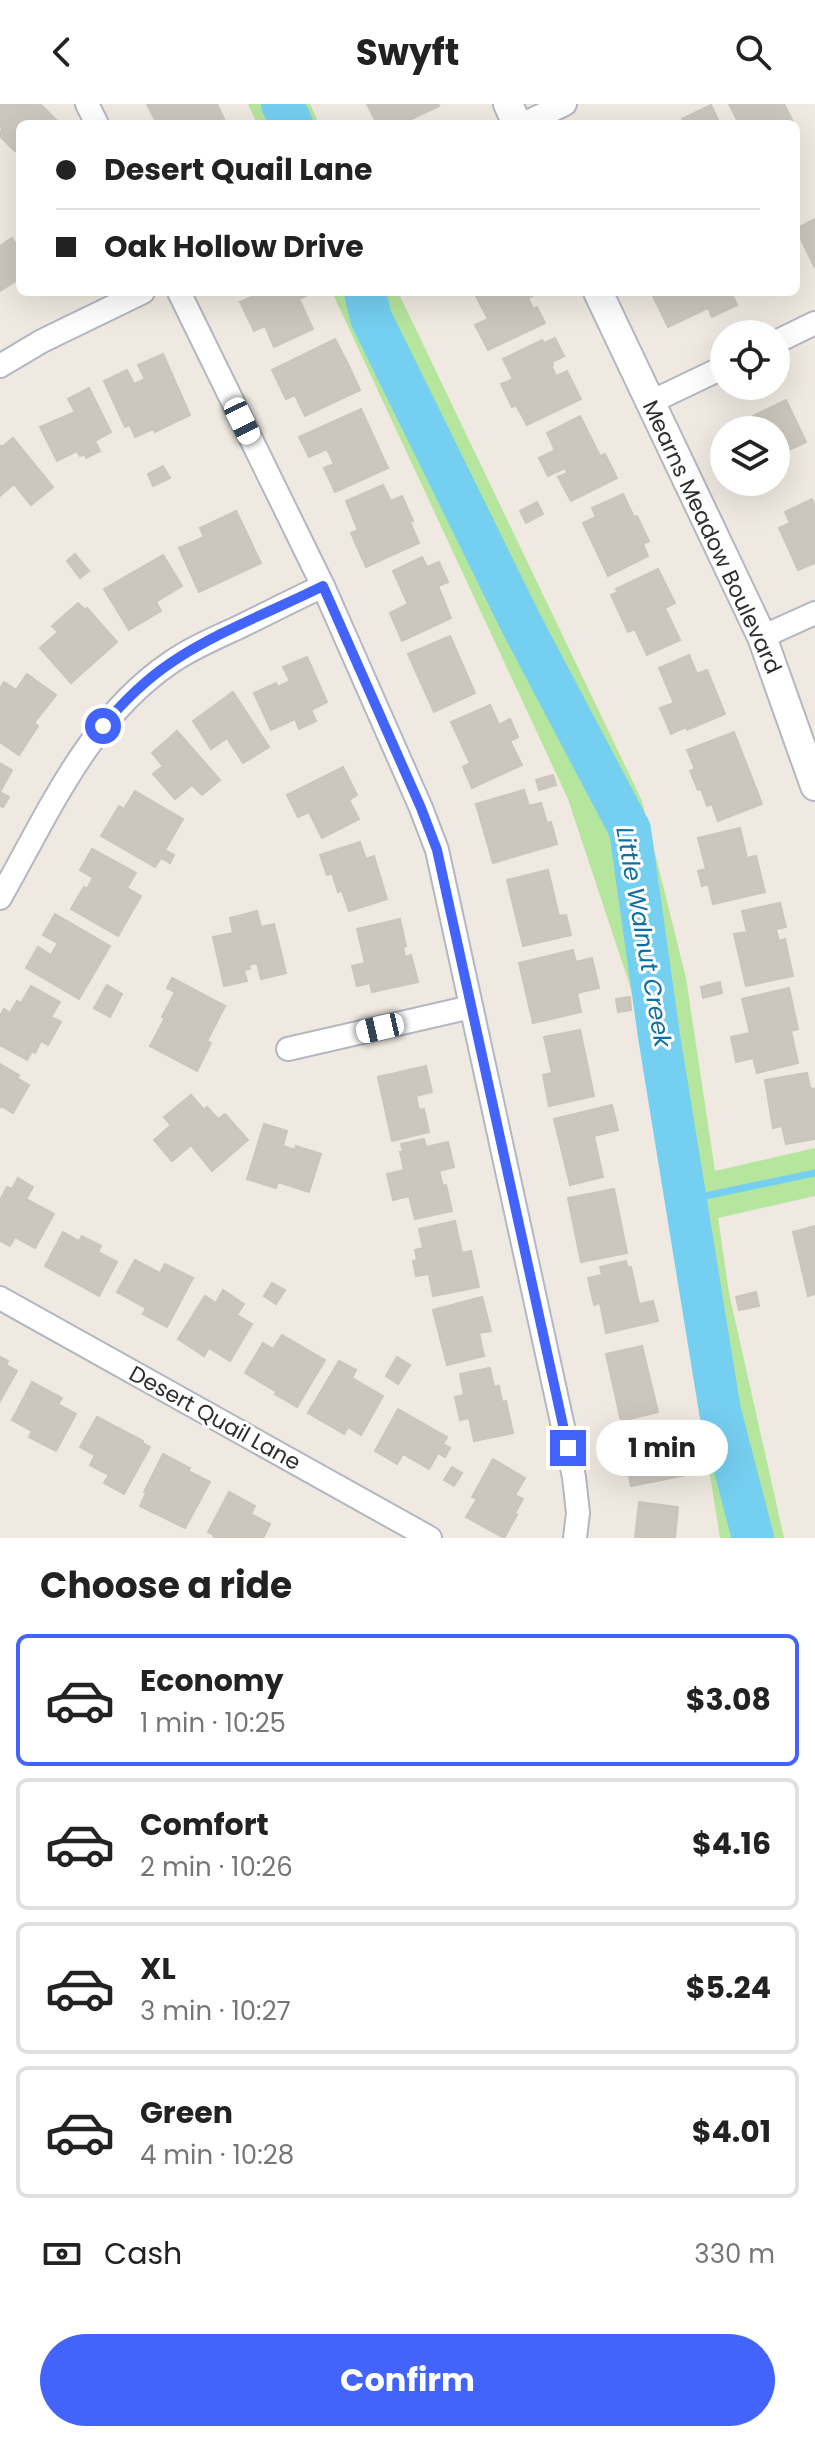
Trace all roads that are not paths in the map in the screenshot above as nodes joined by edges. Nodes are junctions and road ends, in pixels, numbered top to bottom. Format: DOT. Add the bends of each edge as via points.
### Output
graph roads {
  1 [pos="565,104"];
  2 [pos="529,120"];
  3 [pos="135,296"];
  4 [pos="181,296"];
  5 [pos="600,296"];
  6 [pos="815,323"];
  7 [pos="790,335"];
  8 [pos="0,366"];
  9 [pos="710,374"];
  10 [pos="651,402"];
  11 [pos="323,586"];
  12 [pos="815,613"];
  13 [pos="762,637"];
  14 [pos="815,786"];
  15 [pos="0,898"];
  16 [pos="471,1007"];
  17 [pos="288,1049"];
  18 [pos="0,1298"];
  19 [pos="430,1538"];
  20 [pos="575,1538"];
  1 -- 2 [label="street"];
  3 -- 8 [label="street"];
  4 -- 11 [label="street"];
  5 -- 10 [label="street, Mearns Meadow Boulevard"];
  6 -- 7 [label="street"];
  9 -- 10 [label="street"];
  10 -- 13 [label="street, Mearns Meadow Boulevard"];
  11 -- 15 [label="street" via="195,648 123,703 76,763"];
  11 -- 16 [label="street" via="437,850"];
  12 -- 13 [label="street"];
  13 -- 14 [label="street, Mearns Meadow Boulevard"];
  16 -- 17 [label="street"];
  16 -- 20 [label="street" via="574,1477"];
  18 -- 19 [label="street, Desert Quail Lane"];
}
